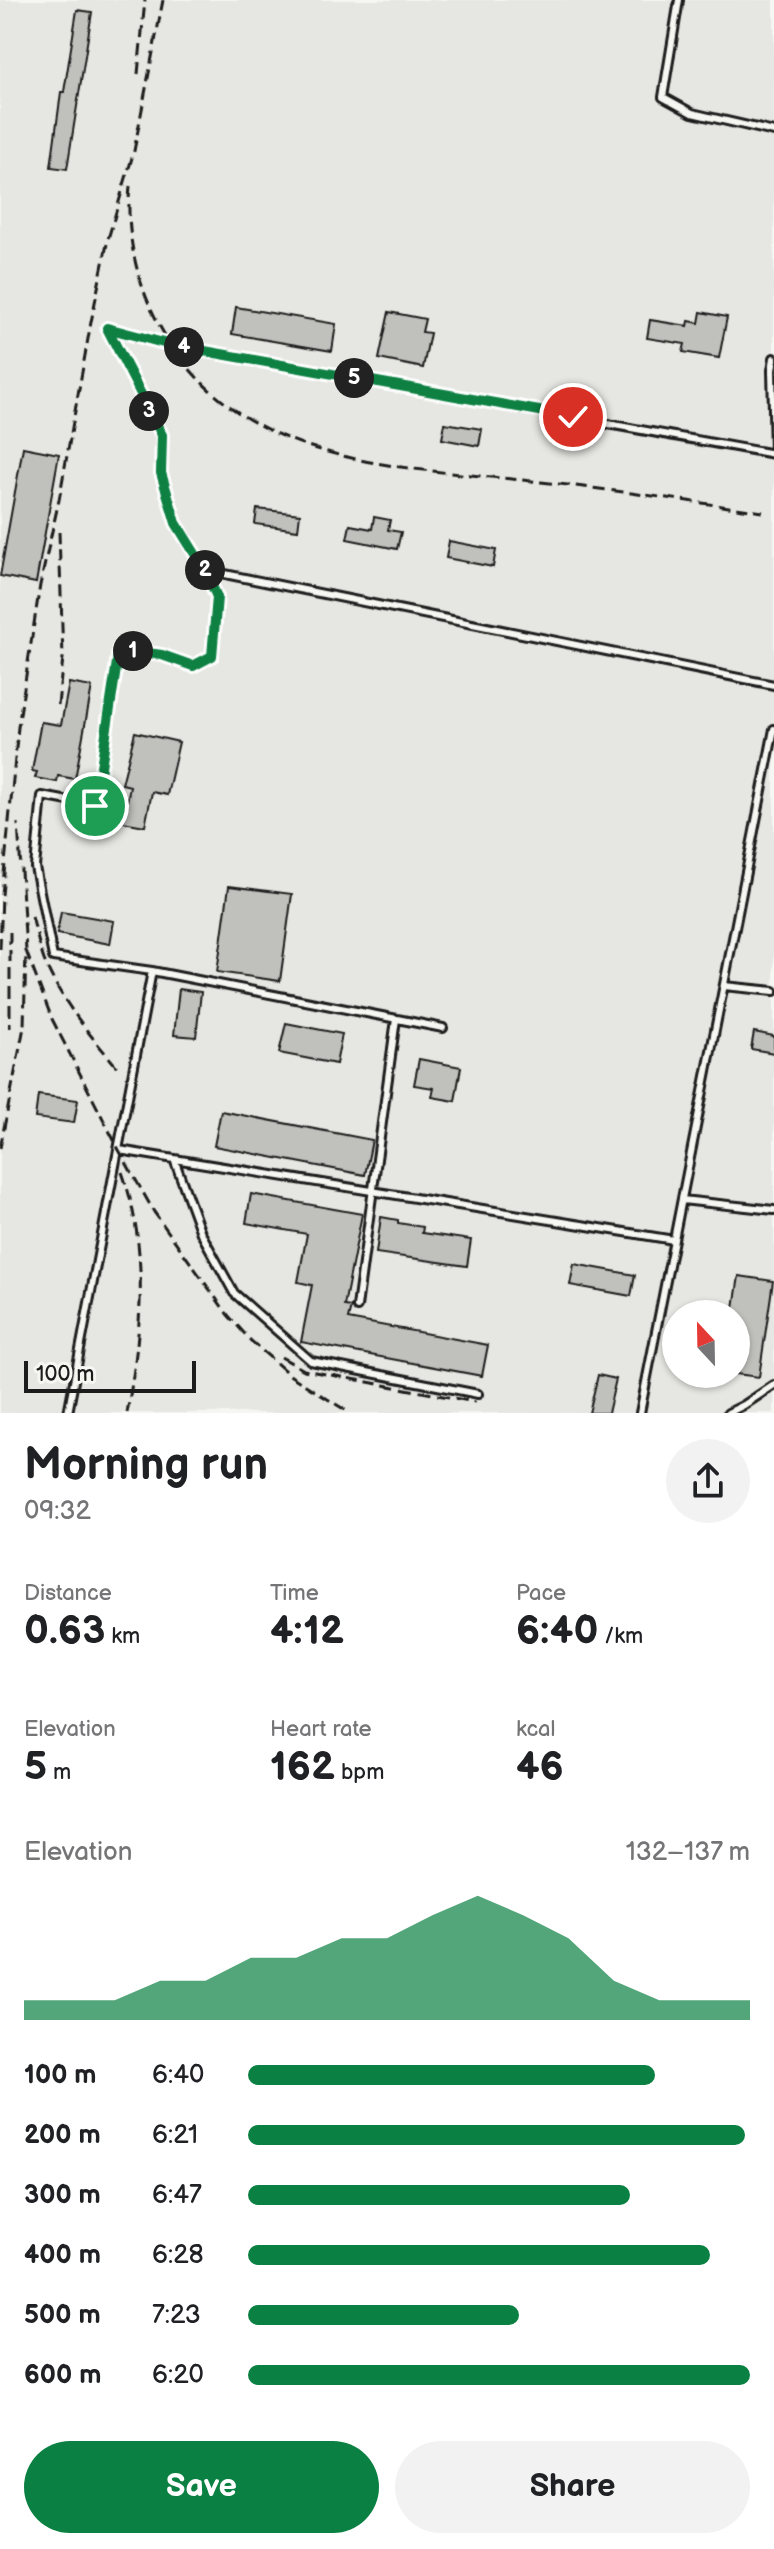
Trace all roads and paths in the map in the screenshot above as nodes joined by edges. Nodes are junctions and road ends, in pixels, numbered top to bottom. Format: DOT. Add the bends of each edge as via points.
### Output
graph roads {
  1 [pos="679,0"];
  2 [pos="774,132"];
  3 [pos="774,358"];
  4 [pos="774,406"];
  5 [pos="774,453"];
  6 [pos="205,570"];
  7 [pos="774,685"];
  8 [pos="774,729"];
  9 [pos="152,971"];
  10 [pos="724,986"];
  11 [pos="774,991"];
  12 [pos="396,1019"];
  13 [pos="443,1028"];
  14 [pos="119,1150"];
  15 [pos="174,1159"];
  16 [pos="373,1191"];
  17 [pos="682,1200"];
  18 [pos="774,1210"];
  19 [pos="674,1240"];
  20 [pos="357,1307"];
  21 [pos="774,1385"];
  22 [pos="478,1394"];
  23 [pos="68,1413"];
  24 [pos="640,1413"];
  25 [pos="728,1413"];
  1 -- 2 [label="lane" via="663,97 692,113"];
  3 -- 4 [label="lane"];
  4 -- 5 [label="lane"];
  5 -- 6 [label="lane" via="171,345 107,328 162,435 161,473 176,523"];
  6 -- 7 [label="lane"];
  6 -- 9 [label="lane" via="217,597 212,656 193,666 119,649 95,806 42,796 40,804 35,867 53,957"];
  8 -- 10 [label="lane"];
  9 -- 12 [label="lane"];
  9 -- 14 [label="lane"];
  10 -- 11 [label="lane"];
  10 -- 17 [label="lane"];
  12 -- 13 [label="lane"];
  12 -- 16 [label="lane"];
  14 -- 15 [label="lane"];
  14 -- 23 [label="lane"];
  15 -- 16 [label="lane"];
  15 -- 22 [label="lane" via="201,1233 234,1293 311,1361"];
  16 -- 19 [label="lane"];
  16 -- 20 [label="lane"];
  17 -- 18 [label="lane"];
  17 -- 19 [label="lane"];
  19 -- 24 [label="lane"];
  21 -- 25 [label="lane"];
}
